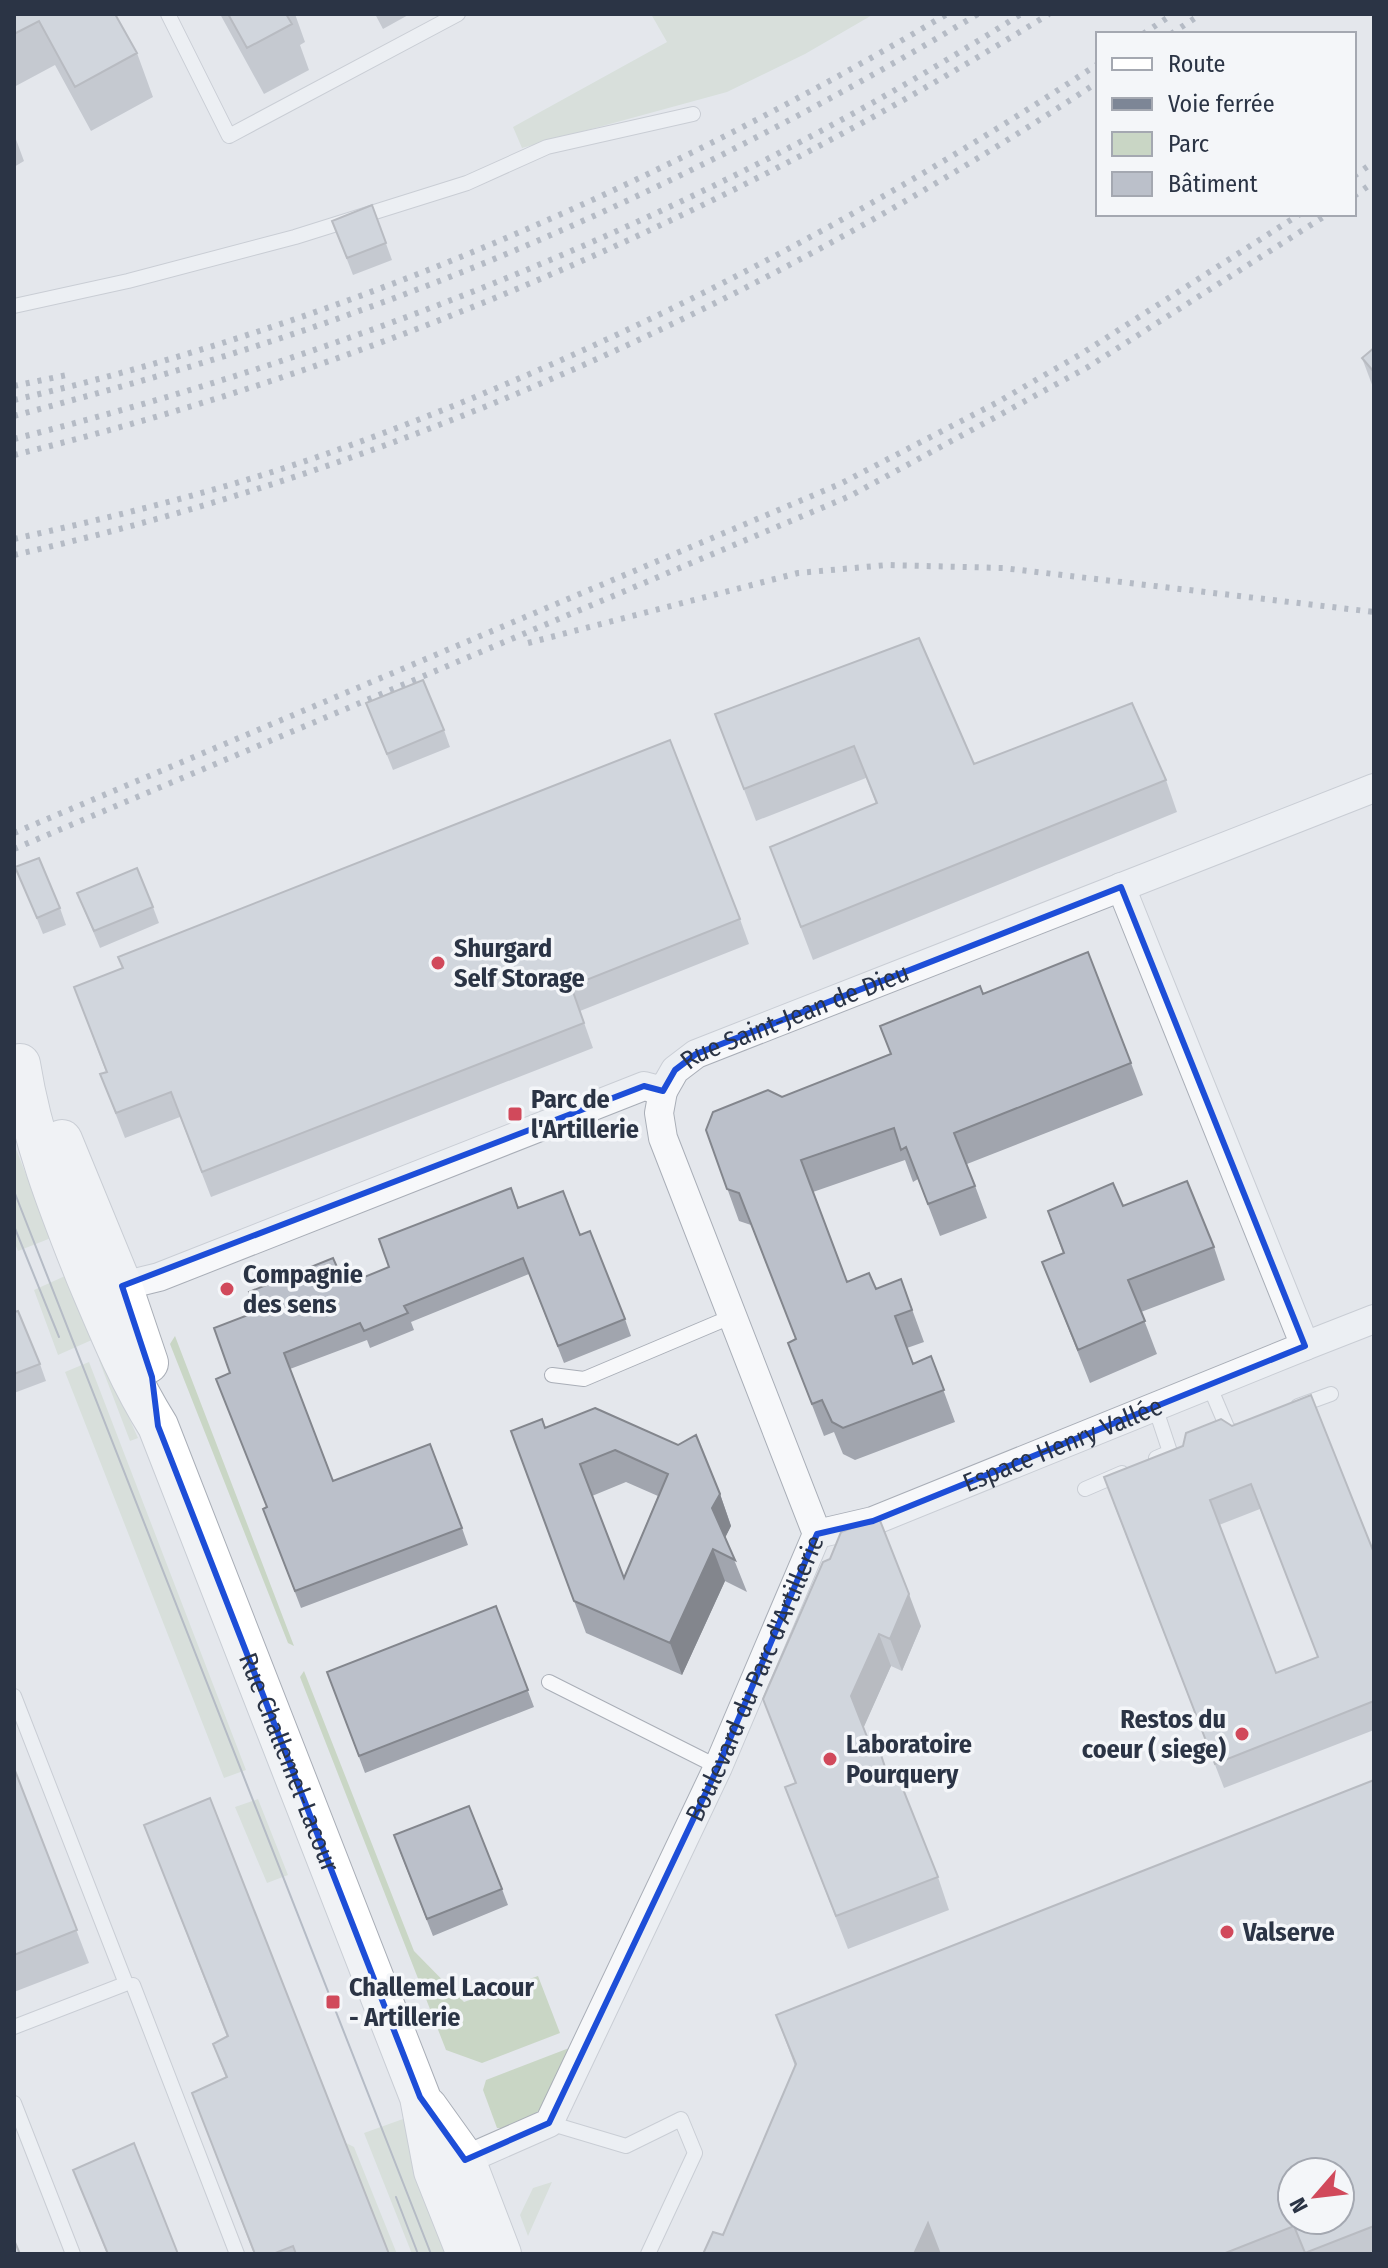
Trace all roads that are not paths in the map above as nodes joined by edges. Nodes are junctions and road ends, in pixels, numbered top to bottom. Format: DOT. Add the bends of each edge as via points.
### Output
graph roads {
  1 [pos="168,14"];
  2 [pos="458,14"];
  3 [pos="693,114"];
  4 [pos="14,306"];
  5 [pos="1374,788"];
  6 [pos="1121,887"];
  7 [pos="17,1056"];
  8 [pos="663,1091"];
  9 [pos="108,1290"];
  10 [pos="733,1316"];
  11 [pos="1374,1319"];
  12 [pos="1305,1346"];
  13 [pos="552,1375"];
  14 [pos="1209,1385"];
  15 [pos="1331,1394"];
  16 [pos="1155,1407"];
  17 [pos="1287,1410"];
  18 [pos="1243,1427"];
  19 [pos="1085,1489"];
  20 [pos="817,1534"];
  21 [pos="549,1682"];
  22 [pos="14,1696"];
  23 [pos="718,1767"];
  24 [pos="127,1983"];
  25 [pos="14,2027"];
  26 [pos="420,2097"];
  27 [pos="14,2103"];
  28 [pos="549,2123"];
  29 [pos="465,2160"];
  30 [pos="73,2254"];
  31 [pos="237,2254"];
  32 [pos="467,2254"];
  33 [pos="501,2254"];
  34 [pos="648,2254"];
  1 -- 2 [label="lane" via="229,136"];
  3 -- 4 [label="lane" via="547,147 467,183 295,237"];
  5 -- 6 [label="street, Rue Saint-Jean de Dieu"];
  6 -- 8 [label="street, Rue Saint-Jean de Dieu" via="696,1054 675,1070"];
  6 -- 12 [label="street"];
  7 -- 9 [label="street, Rue Challemel-Lacour" via="29,1123"];
  8 -- 9 [label="street, Rue Saint-Jean de Dieu" via="644,1086 632,1090 159,1277"];
  8 -- 10 [label="street, Boulevard du Parc d'Artillerie" via="663,1138"];
  9 -- 26 [label="street, Rue Challemel-Lacour" via="152,1377 158,1426"];
  10 -- 13 [label="lane" via="584,1379"];
  10 -- 20 [label="street, Boulevard du Parc d'Artillerie"];
  11 -- 12 [label="street, Espace Henry Vallée"];
  12 -- 14 [label="street, Espace Henry Vallée"];
  14 -- 16 [label="street, Espace Henry Vallée"];
  14 -- 18 [label="lane" via="1229,1432"];
  15 -- 17 [label="lane"];
  16 -- 19 [label="lane" via="1170,1452"];
  16 -- 20 [label="street, Espace Henry Vallée" via="873,1521"];
  20 -- 23 [label="street, Boulevard du Parc d'Artillerie"];
  21 -- 23 [label="lane"];
  22 -- 24 [label="lane"];
  23 -- 28 [label="street, Boulevard du Parc d'Artillerie"];
  24 -- 25 [label="lane"];
  24 -- 31 [label="lane"];
  26 -- 29 [label="street, Rue Challemel-Lacour"];
  26 -- 32 [label="street, Rue Challemel-Lacour" via="434,2171"];
  27 -- 30 [label="lane"];
  28 -- 29 [label="street"];
  28 -- 34 [label="lane" via="626,2146 681,2119 695,2153"];
  29 -- 33 [label="street, Rue Challemel-Lacour"];
}
